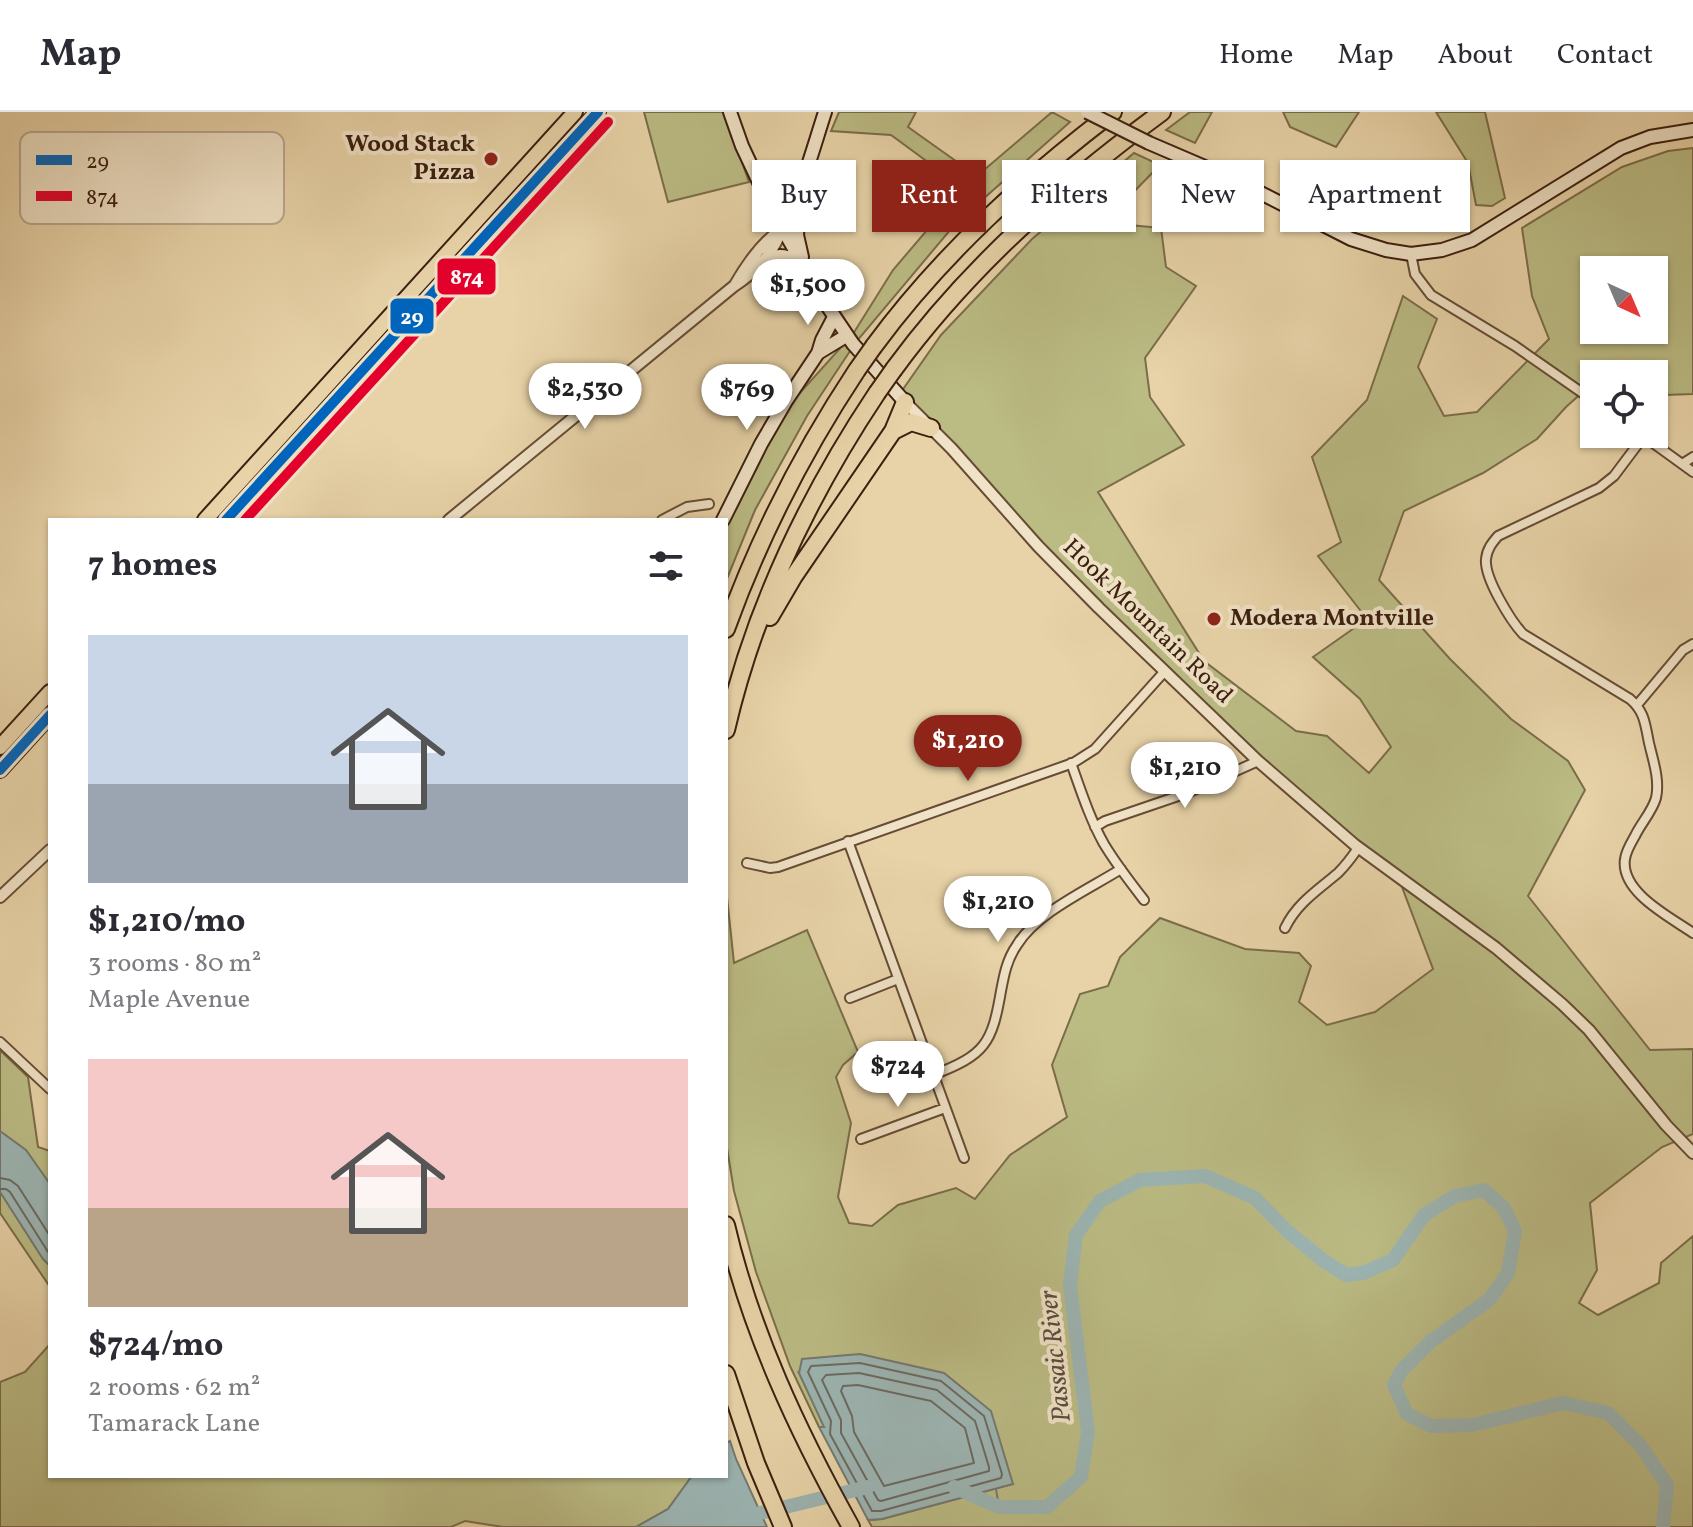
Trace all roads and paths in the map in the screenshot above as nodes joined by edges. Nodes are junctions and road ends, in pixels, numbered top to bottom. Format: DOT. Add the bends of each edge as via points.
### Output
graph roads {
  1 [pos="575,112"];
  2 [pos="598,112"];
  3 [pos="730,112"];
  4 [pos="825,112"];
  5 [pos="1087,112"];
  6 [pos="1113,112"];
  7 [pos="1162,112"];
  8 [pos="1693,130"];
  9 [pos="810,160"];
  10 [pos="752,167"];
  11 [pos="778,232"];
  12 [pos="781,232"];
  13 [pos="784,232"];
  14 [pos="797,232"];
  15 [pos="1411,254"];
  16 [pos="803,265"];
  17 [pos="754,272"];
  18 [pos="734,286"];
  19 [pos="834,317"];
  20 [pos="846,336"];
  21 [pos="818,353"];
  22 [pos="1580,391"];
  23 [pos="905,402"];
  24 [pos="931,428"];
  25 [pos="893,431"];
  26 [pos="1633,448"];
  27 [pos="1660,448"];
  28 [pos="1693,457"];
  29 [pos="1682,464"];
  30 [pos="1693,472"];
  31 [pos="709,504"];
  32 [pos="459,516"];
  33 [pos="207,518"];
  34 [pos="228,518"];
  35 [pos="666,518"];
  36 [pos="724,518"];
  37 [pos="728,624"];
  38 [pos="1693,644"];
  39 [pos="1165,671"];
  40 [pos="48,694"];
  41 [pos="735,695"];
  42 [pos="1637,705"];
  43 [pos="29,716"];
  44 [pos="48,717"];
  45 [pos="728,722"];
  46 [pos="0,739"];
  47 [pos="0,747"];
  48 [pos="1258,761"];
  49 [pos="1071,763"];
  50 [pos="0,770"];
  51 [pos="1095,827"];
  52 [pos="848,841"];
  53 [pos="1358,848"];
  54 [pos="48,852"];
  55 [pos="747,863"];
  56 [pos="1121,869"];
  57 [pos="0,897"];
  58 [pos="1144,900"];
  59 [pos="1285,928"];
  60 [pos="1693,933"];
  61 [pos="898,979"];
  62 [pos="850,998"];
  63 [pos="0,1042"];
  64 [pos="933,1075"];
  65 [pos="48,1087"];
  66 [pos="945,1108"];
  67 [pos="861,1139"];
  68 [pos="1693,1153"];
  69 [pos="964,1158"];
  70 [pos="728,1232"];
  71 [pos="728,1380"];
  72 [pos="783,1527"];
  73 [pos="851,1527"];
  1 -- 33 [label="highway"];
  2 -- 34 [label="highway"];
  3 -- 10 [label="main road, Hook Mountain Road"];
  4 -- 9 [label="main road"];
  5 -- 15 [label="main road, bridge" via="1351,239"];
  6 -- 37 [label="highway, bridge" via="1003,202 922,286 874,346 782,496"];
  7 -- 41 [label="highway, bridge" via="1067,185 1002,244 944,305 894,369 834,462 796,535"];
  8 -- 15 [label="main road" via="1621,148 1472,240"];
  11 -- 18 [label="street"];
  12 -- 17 [label="street"];
  13 -- 16 [label="main road, Hook Mountain Road"];
  14 -- 16 [label="main road"];
  15 -- 22 [label="street" via="1415,274 1431,295"];
  16 -- 17 [label="main road" via="779,255"];
  16 -- 19 [label="main road, Hook Mountain Road"];
  17 -- 18 [label="street"];
  18 -- 32 [label="street"];
  19 -- 20 [label="main road, Hook Mountain Road"];
  19 -- 21 [label="main road"];
  20 -- 21 [label="main road"];
  20 -- 23 [label="main road, Hook Mountain Road"];
  21 -- 36 [label="main road" via="761,444"];
  23 -- 24 [label="street, Hook Mountain Road"];
  23 -- 25 [label="highway"];
  24 -- 25 [label="highway" via="911,422"];
  24 -- 39 [label="street, Hook Mountain Road" via="1046,555"];
  25 -- 41 [label="highway" via="784,591"];
  26 -- 42 [label="street" via="1599,488 1498,536 1490,545 1486,568 1523,634"];
  27 -- 29 [label="street"];
  28 -- 29 [label="street"];
  29 -- 30 [label="street"];
  31 -- 35 [label="street"];
  38 -- 42 [label="street"];
  39 -- 48 [label="street, Hook Mountain Road"];
  39 -- 49 [label="street" via="1095,749"];
  40 -- 43 [label="highway"];
  41 -- 45 [label="highway"];
  42 -- 60 [label="street" via="1657,785 1653,807 1627,852 1626,874 1637,892"];
  43 -- 46 [label="highway"];
  43 -- 47 [label="highway"];
  44 -- 50 [label="highway"];
  48 -- 51 [label="street"];
  48 -- 53 [label="street, Hook Mountain Road"];
  49 -- 51 [label="street"];
  49 -- 52 [label="street"];
  51 -- 56 [label="street"];
  52 -- 55 [label="street" via="778,867"];
  52 -- 61 [label="street"];
  53 -- 59 [label="street" via="1295,910"];
  53 -- 68 [label="street, Hook Mountain Road" via="1496,948 1562,1004"];
  54 -- 57 [label="street"];
  56 -- 58 [label="street"];
  56 -- 64 [label="street" via="1025,933 1004,973 995,1025 986,1044 957,1066"];
  61 -- 62 [label="street"];
  61 -- 64 [label="street"];
  63 -- 65 [label="street"];
  64 -- 66 [label="street"];
  66 -- 67 [label="street"];
  66 -- 69 [label="street"];
  70 -- 73 [label="highway" via="772,1367"];
  71 -- 72 [label="highway"];
}
